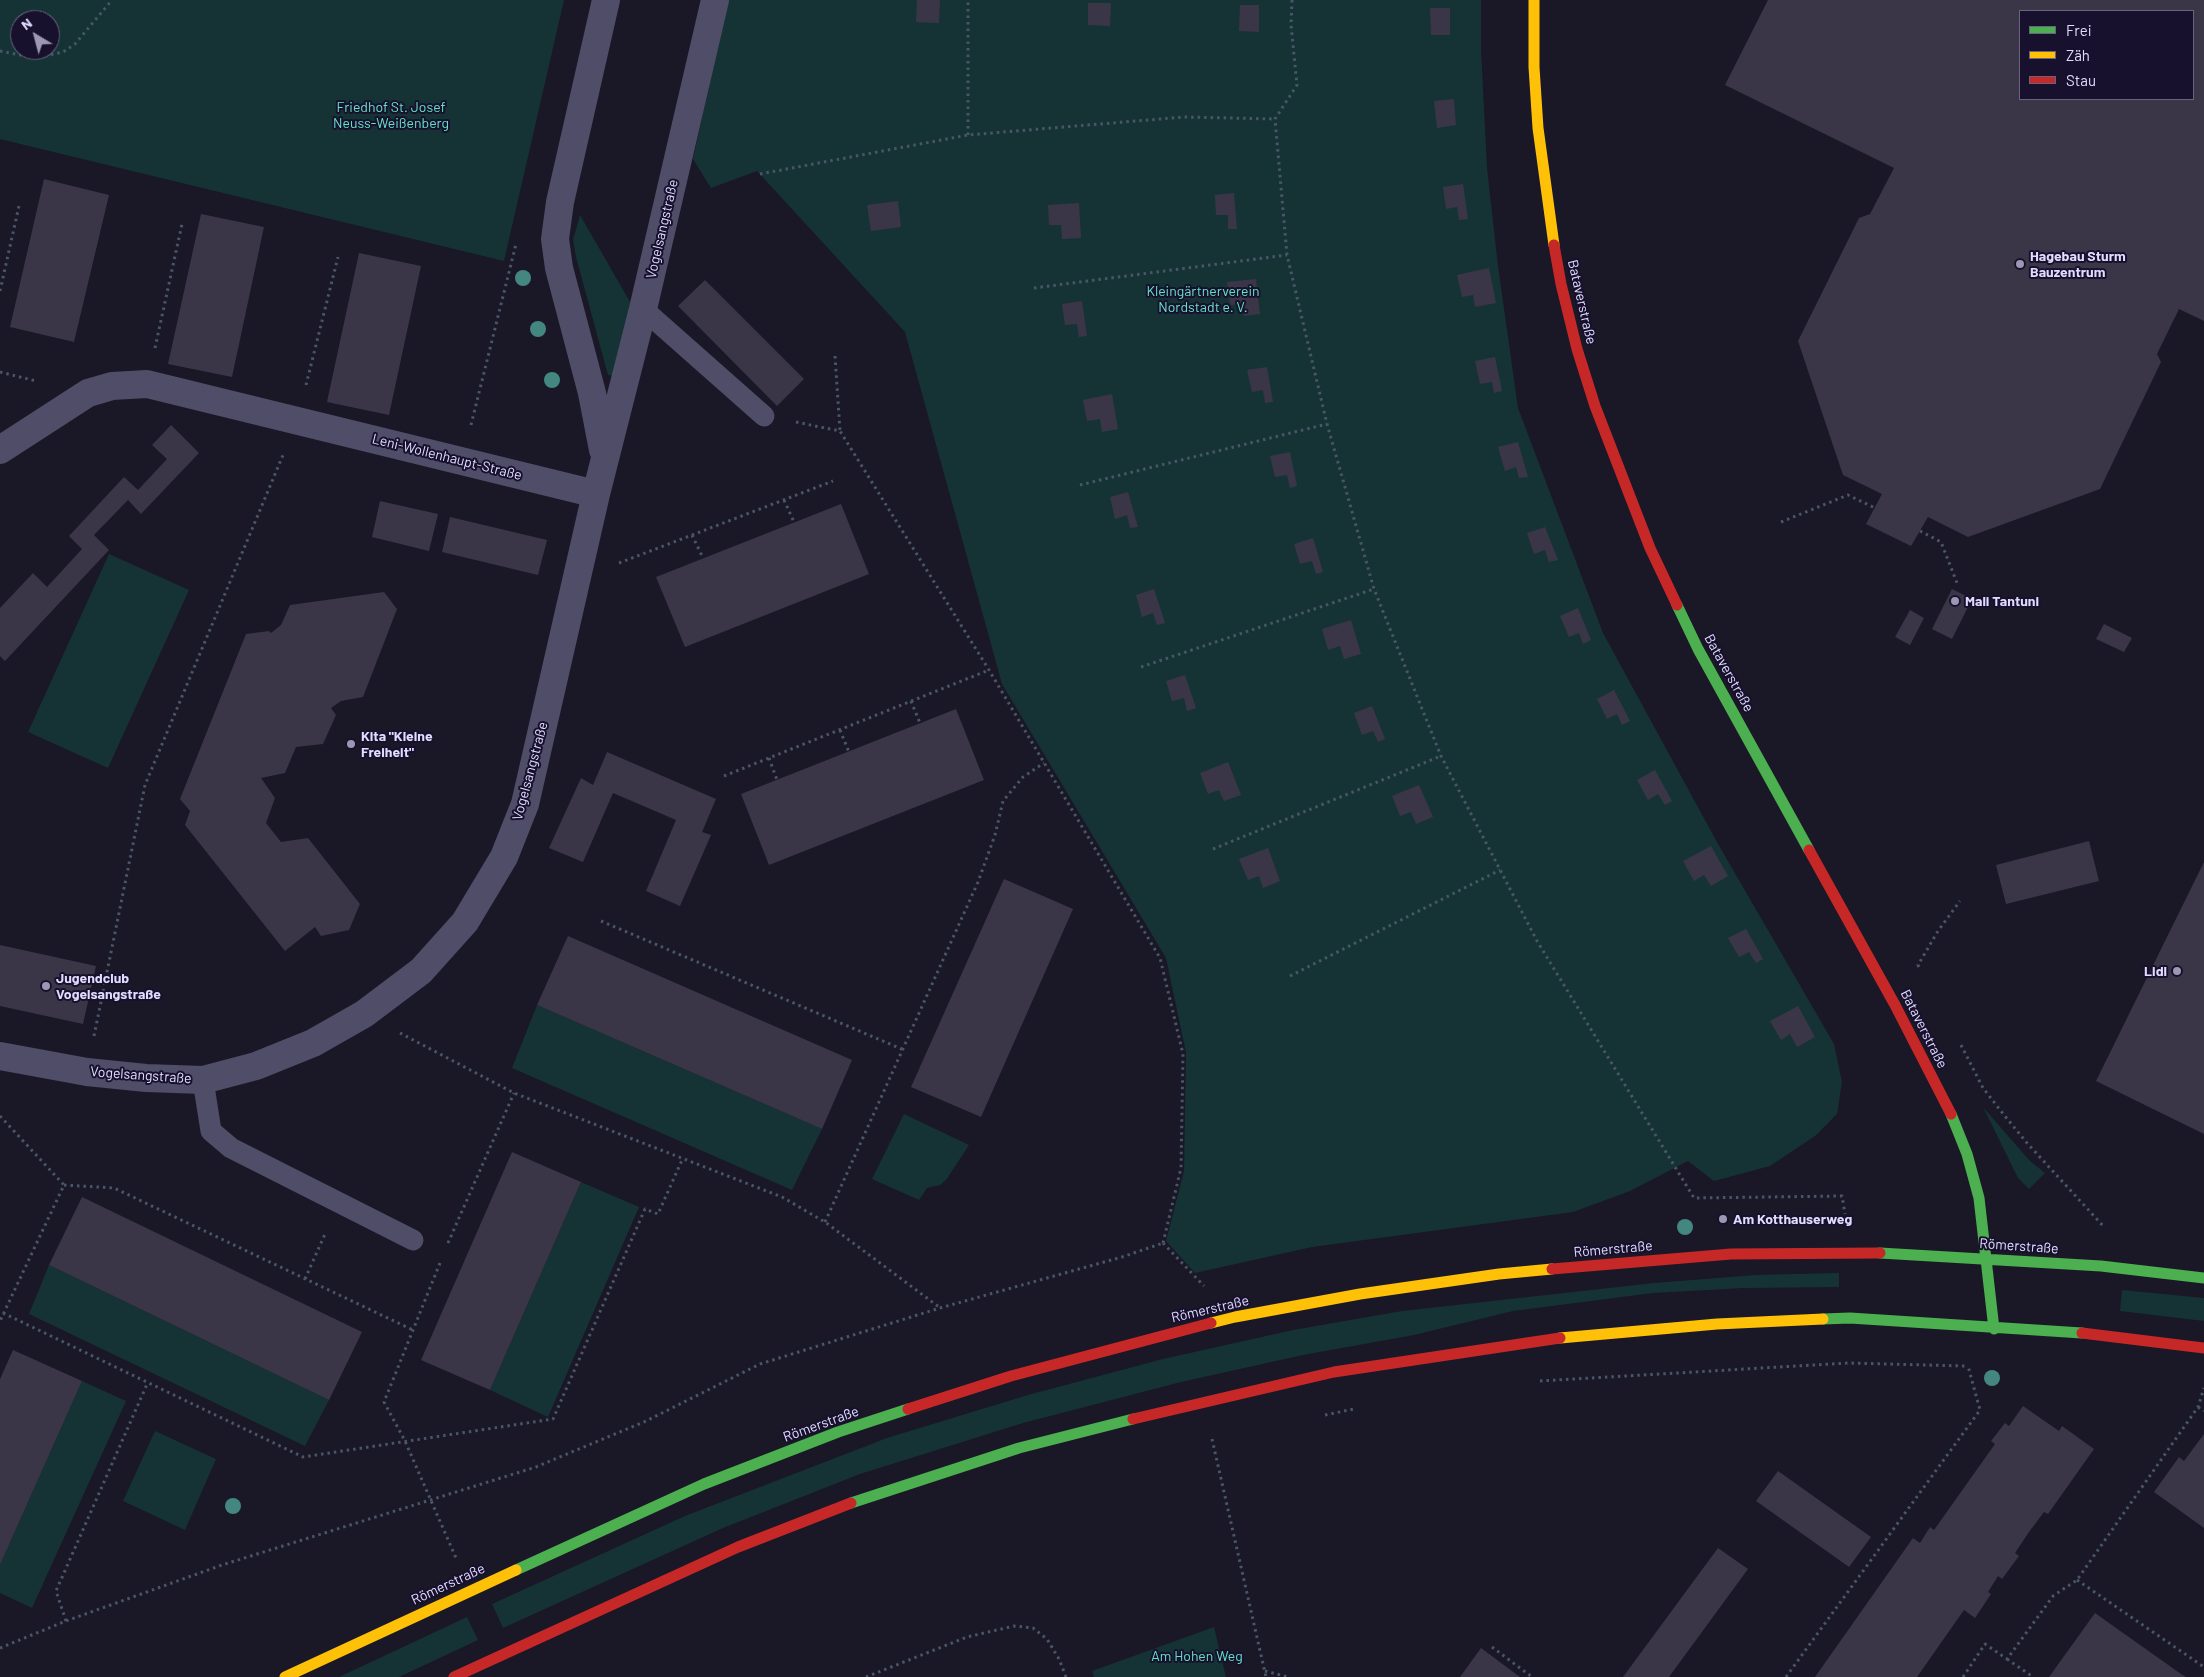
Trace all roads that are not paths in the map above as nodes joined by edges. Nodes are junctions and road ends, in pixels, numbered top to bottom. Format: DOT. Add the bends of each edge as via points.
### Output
graph roads {
  1 [pos="606,0"];
  2 [pos="715,0"];
  3 [pos="1534,0"];
  4 [pos="644,309"];
  5 [pos="764,416"];
  6 [pos="0,450"];
  7 [pos="605,457"];
  8 [pos="596,494"];
  9 [pos="0,1056"];
  10 [pos="203,1080"];
  11 [pos="413,1240"];
  12 [pos="1987,1258"];
  13 [pos="2204,1278"];
  14 [pos="1994,1329"];
  15 [pos="2204,1348"];
  16 [pos="285,1677"];
  17 [pos="454,1677"];
  1 -- 7 [label="street, Vogelsangstraße" via="554,239"];
  2 -- 4 [label="street, Vogelsangstraße"];
  3 -- 12 [label="main road, Bataverstraße" via="1538,128 1550,224 1577,350 1595,406 1650,548 1698,649 1890,996 1947,1106 1967,1154 1979,1198"];
  4 -- 5 [label="lane"];
  4 -- 7 [label="street, Vogelsangstraße"];
  6 -- 8 [label="street, Leni-Wollenhaupt-Straße" via="88,393 112,386 147,384"];
  7 -- 8 [label="street, Vogelsangstraße"];
  8 -- 10 [label="street, Vogelsangstraße" via="525,804 504,857 465,922 421,972 364,1014 313,1042 256,1066"];
  9 -- 10 [label="street, Vogelsangstraße" via="87,1072"];
  10 -- 11 [label="lane" via="211,1131 231,1148"];
  12 -- 13 [label="main road, Römerstraße"];
  12 -- 14 [label="main road, Bataverstraße"];
  12 -- 16 [label="main road, Römerstraße" via="1850,1252 1731,1254 1499,1274 1360,1294 1235,1317 1011,1376 838,1432 704,1484"];
  14 -- 15 [label="main road" via="2093,1334"];
  14 -- 17 [label="main road" via="1850,1318 1716,1324 1542,1340 1432,1356 1334,1372 1213,1399 1019,1448 851,1503 738,1547"];
}
